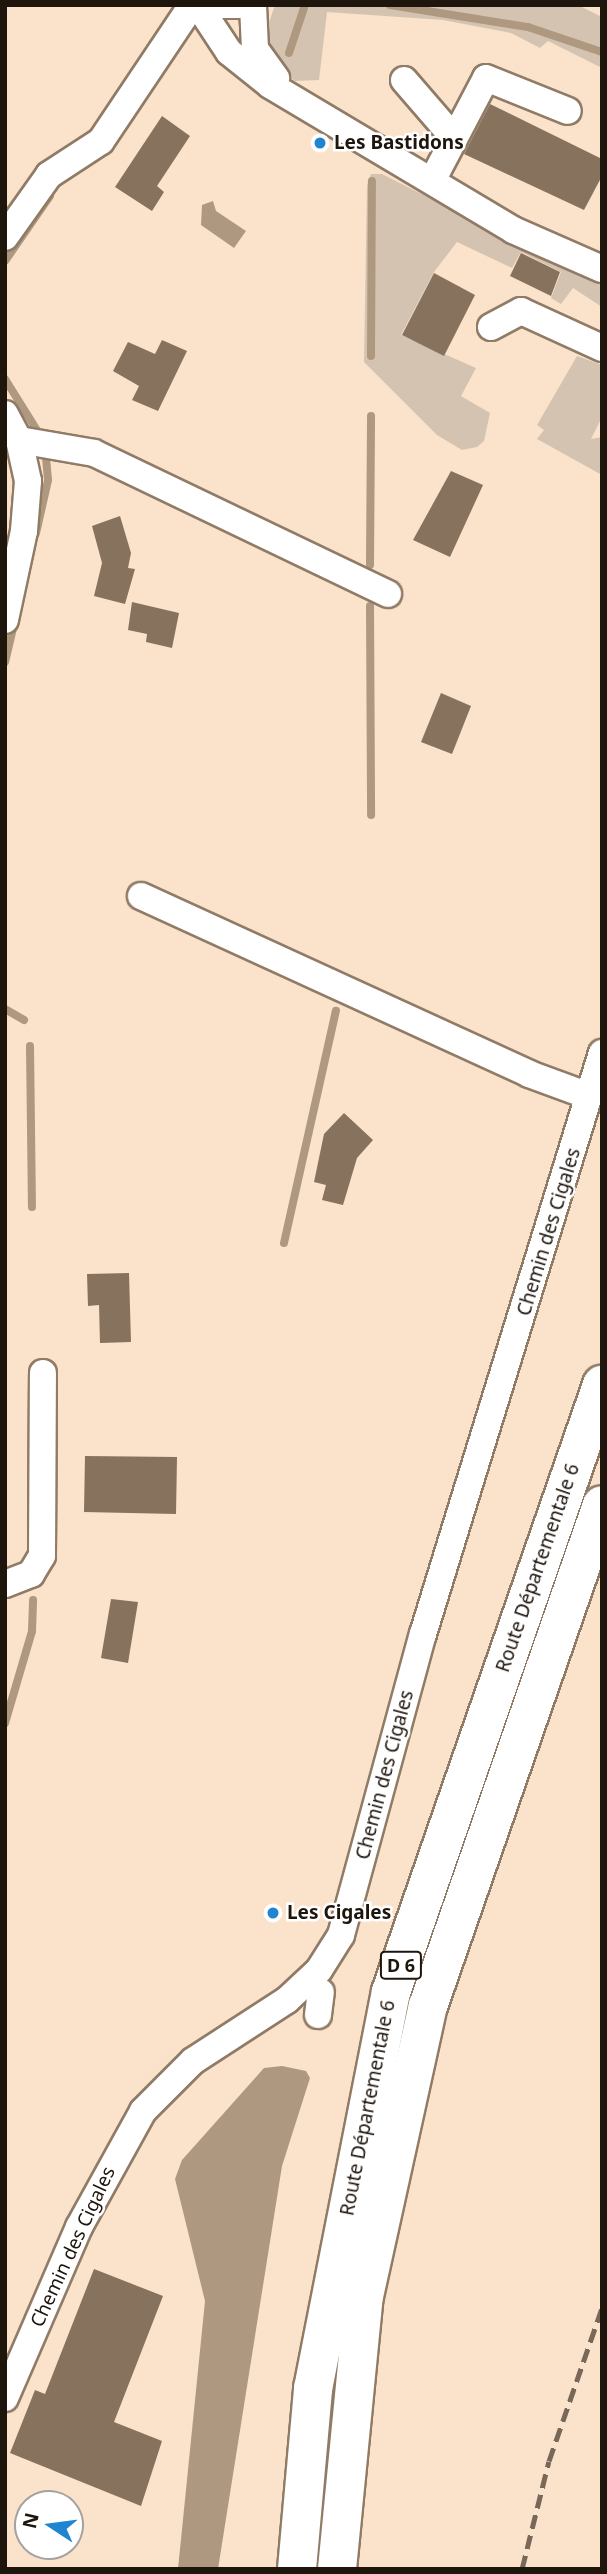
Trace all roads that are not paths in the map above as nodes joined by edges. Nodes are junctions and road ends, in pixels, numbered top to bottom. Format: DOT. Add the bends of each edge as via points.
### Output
graph roads {
  1 [pos="192,5"];
  2 [pos="199,5"];
  3 [pos="239,5"];
  4 [pos="253,5"];
  5 [pos="404,80"];
  6 [pos="300,101"];
  7 [pos="568,111"];
  8 [pos="454,138"];
  9 [pos="432,181"];
  10 [pos="5,237"];
  11 [pos="602,269"];
  12 [pos="491,327"];
  13 [pos="602,348"];
  14 [pos="5,414"];
  15 [pos="19,440"];
  16 [pos="388,594"];
  17 [pos="5,620"];
  18 [pos="141,896"];
  19 [pos="602,1053"];
  20 [pos="589,1096"];
  21 [pos="43,1373"];
  22 [pos="602,1385"];
  23 [pos="602,1505"];
  24 [pos="5,1584"];
  25 [pos="5,2398"];
  26 [pos="297,2569"];
  27 [pos="337,2569"];
  1 -- 10 [label="street" via="101,141 49,175"];
  2 -- 3 [label="street"];
  2 -- 6 [label="street" via="229,52"];
  4 -- 6 [label="street" via="255,49 269,72"];
  5 -- 8 [label="street"];
  6 -- 9 [label="street"];
  7 -- 8 [label="street" via="486,78"];
  8 -- 9 [label="street"];
  9 -- 11 [label="street" via="513,230"];
  12 -- 13 [label="street" via="521,311"];
  14 -- 15 [label="street"];
  15 -- 16 [label="street" via="94,453"];
  15 -- 17 [label="street" via="28,481 24,531"];
  18 -- 20 [label="street" via="529,1074"];
  19 -- 20 [label="street, Chemin des Cigales"];
  20 -- 25 [label="street, Chemin des Cigales" via="423,1634 341,1935 319,1970 295,1993 193,2061 143,2111 79,2227"];
  21 -- 24 [label="street" via="42,1556 31,1574"];
  22 -- 26 [label="highway, Route Départementale 6 / D 6" via="391,1992 313,2389"];
  23 -- 27 [label="highway, Route Départementale 6 / D 6" via="428,2006 364,2296"];
}
